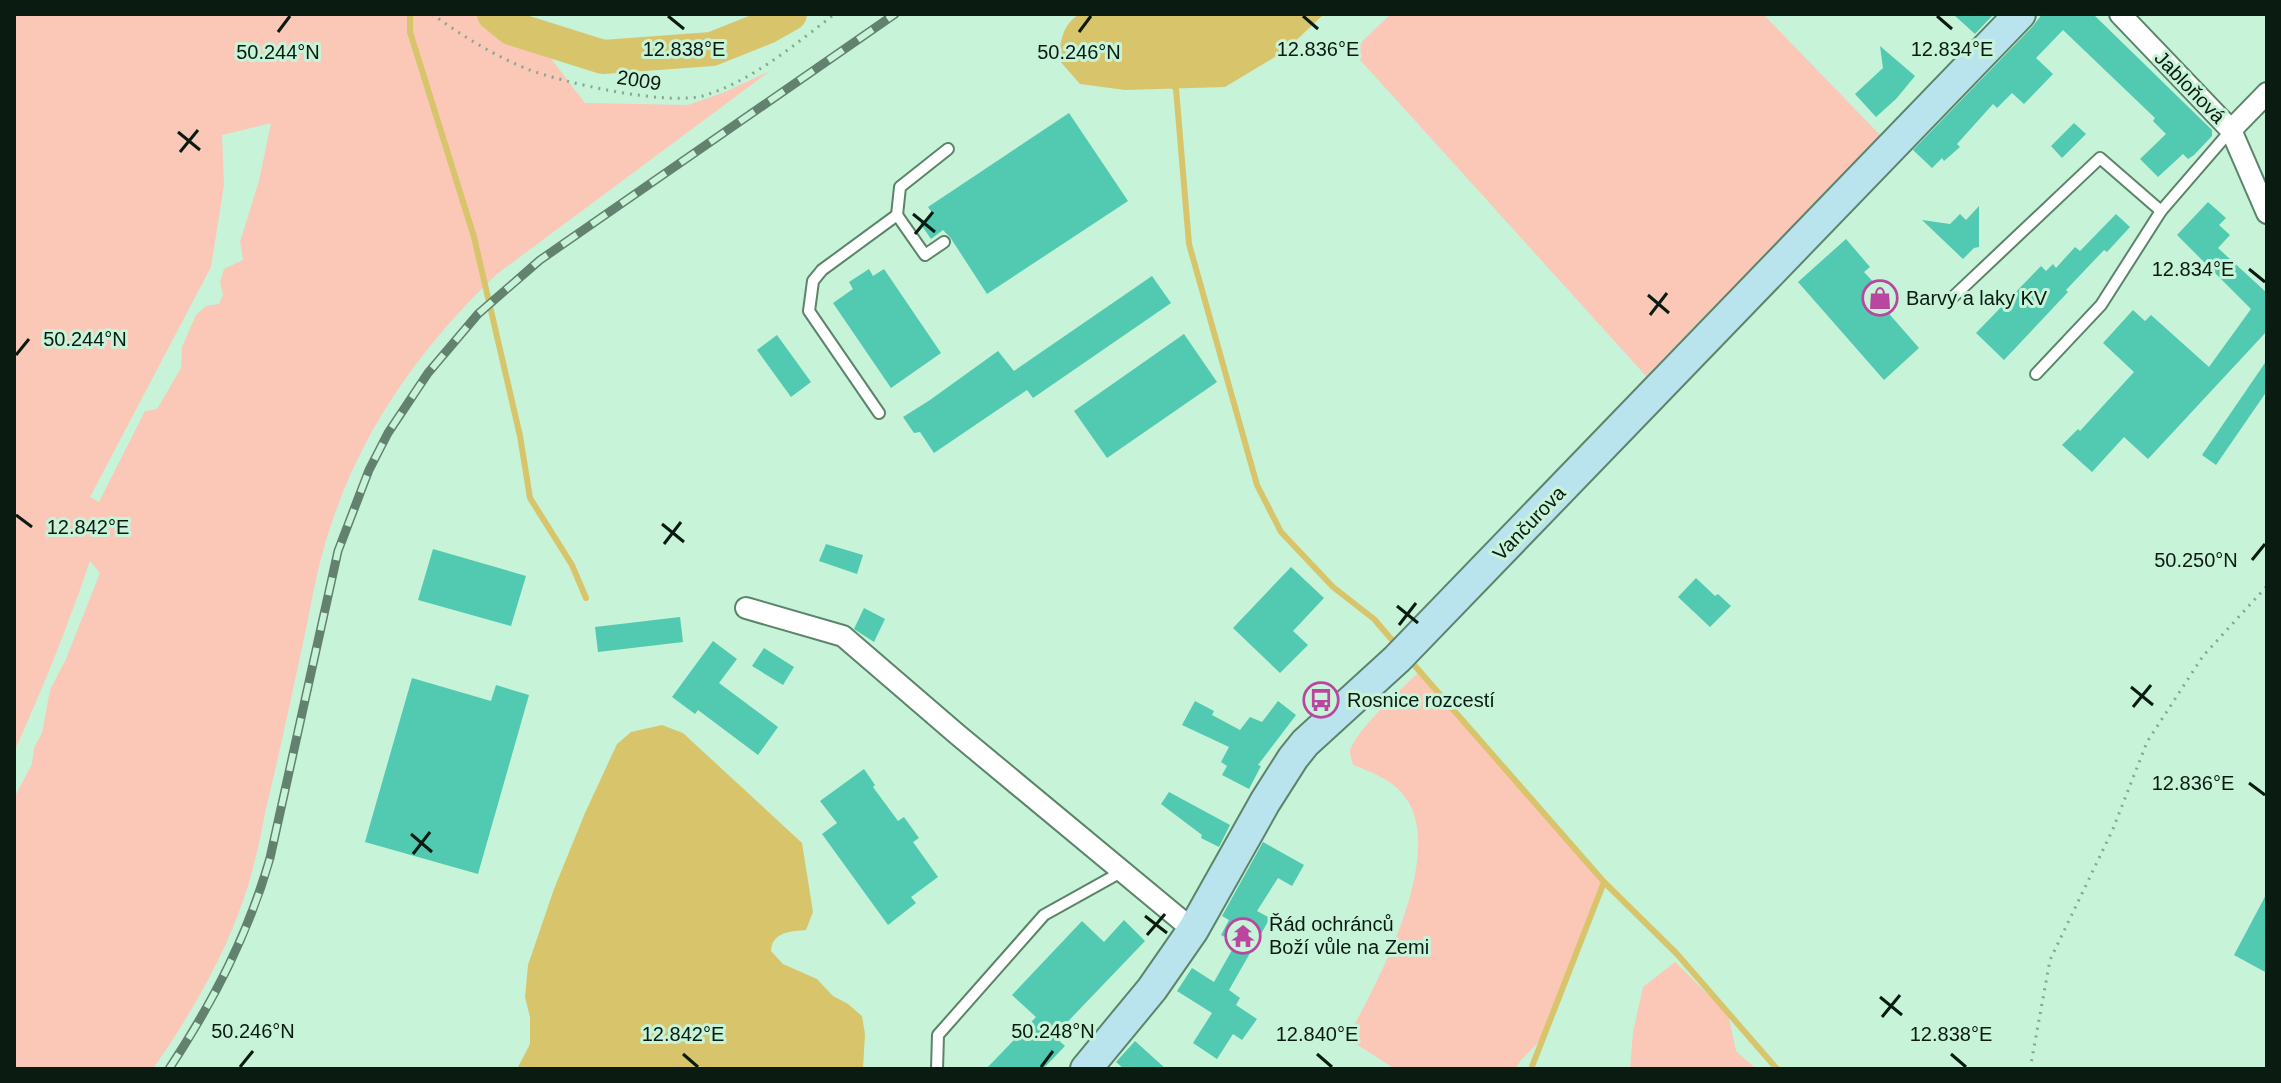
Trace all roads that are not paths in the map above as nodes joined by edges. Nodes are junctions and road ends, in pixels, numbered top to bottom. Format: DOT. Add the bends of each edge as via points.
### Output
graph roads {
  1 [pos="2020,14"];
  2 [pos="2120,14"];
  3 [pos="2267,93"];
  4 [pos="2231,130"];
  5 [pos="948,149"];
  6 [pos="2161,211"];
  7 [pos="2267,213"];
  8 [pos="897,215"];
  9 [pos="944,242"];
  10 [pos="1954,296"];
  11 [pos="2036,374"];
  12 [pos="879,413"];
  13 [pos="746,608"];
  14 [pos="1123,871"];
  15 [pos="1193,930"];
  16 [pos="937,1069"];
  17 [pos="1086,1069"];
  1 -- 15 [label="street, Vančurova" via="1397,659 1305,743 1271,791"];
  2 -- 4 [label="street, Jabloňová"];
  3 -- 4 [label="street"];
  4 -- 6 [label="lane"];
  4 -- 7 [label="street, Jabloňová"];
  5 -- 8 [label="lane" via="900,187"];
  6 -- 10 [label="lane" via="2100,158"];
  6 -- 11 [label="lane" via="2101,305"];
  8 -- 9 [label="lane" via="925,255"];
  8 -- 12 [label="lane" via="822,270 809,298 809,311"];
  13 -- 14 [label="street" via="843,636"];
  14 -- 15 [label="street"];
  14 -- 16 [label="lane" via="1044,915 938,1035"];
  15 -- 17 [label="street, Vančurova"];
}
